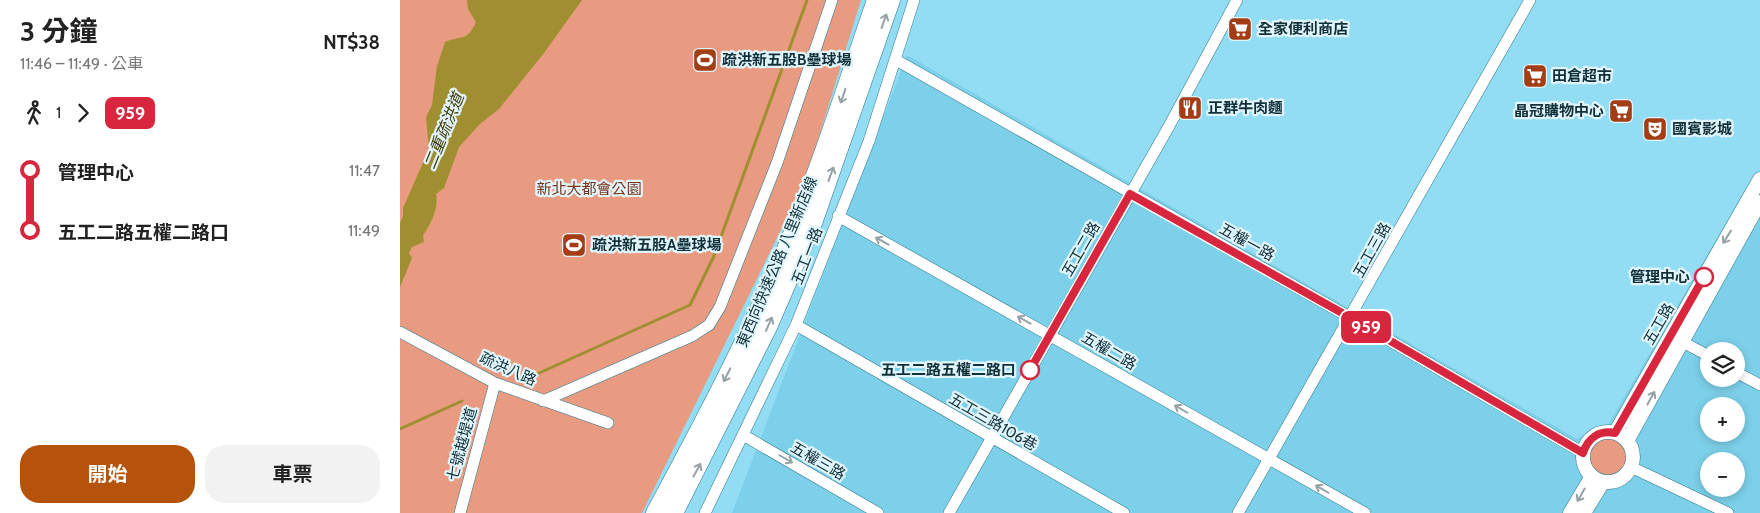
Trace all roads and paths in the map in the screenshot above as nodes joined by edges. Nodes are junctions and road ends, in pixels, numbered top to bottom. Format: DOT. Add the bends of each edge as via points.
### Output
graph roads {
  1 [pos="832,0"];
  2 [pos="876,0"];
  3 [pos="891,0"];
  4 [pos="914,0"];
  5 [pos="1237,0"];
  6 [pos="1530,0"];
  7 [pos="896,60"];
  8 [pos="1760,179"];
  9 [pos="1130,194"];
  10 [pos="1760,202"];
  11 [pos="838,216"];
  12 [pos="1351,318"];
  13 [pos="796,326"];
  14 [pos="400,332"];
  15 [pos="1050,334"];
  16 [pos="1676,339"];
  17 [pos="1700,351"];
  18 [pos="1745,377"];
  19 [pos="495,383"];
  20 [pos="1760,385"];
  21 [pos="543,401"];
  22 [pos="608,423"];
  23 [pos="1615,433"];
  24 [pos="744,435"];
  25 [pos="991,439"];
  26 [pos="1627,441"];
  27 [pos="1583,453"];
  28 [pos="1270,459"];
  29 [pos="1631,467"];
  30 [pos="1597,479"];
  31 [pos="460,513"];
  32 [pos="655,513"];
  33 [pos="674,513"];
  34 [pos="705,513"];
  35 [pos="878,513"];
  36 [pos="949,513"];
  37 [pos="1124,513"];
  38 [pos="1238,513"];
  39 [pos="1365,513"];
  40 [pos="1570,513"];
  41 [pos="1584,513"];
  42 [pos="1728,513"];
  1 -- 21 [label="street" via="777,163 710,325 692,336"];
  2 -- 32 [label="highway, 東西向快速公路 八里新店線, one-way" via="786,249"];
  33 -- 3 [label="highway, 東西向快速公路 八里新店線, one-way" via="768,327 813,223"];
  4 -- 7 [label="street, 五工一路"];
  5 -- 9 [label="street, 五工二路"];
  6 -- 12 [label="street, 五工三路"];
  7 -- 9 [label="street, 五權一路"];
  7 -- 11 [label="street, 五工一路" via="869,141"];
  8 -- 16 [label="street, 五工路, one-way"];
  9 -- 12 [label="street, 五權一路"];
  9 -- 15 [label="street, 五工二路"];
  10 -- 16 [label="street, 五工路"];
  11 -- 13 [label="street, 五工一路"];
  15 -- 11 [label="street, 五權二路, one-way"];
  12 -- 27 [label="street, 五權一路"];
  12 -- 28 [label="street, 五工三路"];
  13 -- 24 [label="street, 五工一路"];
  13 -- 25 [label="street, 五工三路106巷"];
  14 -- 19 [label="street, 疏洪八路"];
  15 -- 25 [label="street, 五工二路"];
  28 -- 15 [label="street, 五權二路, one-way"];
  16 -- 17 [label="street"];
  16 -- 23 [label="street, 五工路"];
  26 -- 16 [label="street, 五工路, one-way"];
  18 -- 20 [label="street"];
  19 -- 21 [label="street, 疏洪八路"];
  19 -- 31 [label="street, 七號越堤道"];
  21 -- 22 [label="street, 疏洪八路"];
  23 -- 26 [label="street"];
  23 -- 27 [label="street" via="1605,432 1593,437"];
  24 -- 34 [label="street, 五工一路"];
  24 -- 35 [label="street, 五權三路, one-way"];
  25 -- 36 [label="street, 五工二路"];
  25 -- 37 [label="street, 五工三路106巷"];
  26 -- 29 [label="street" via="1633,456"];
  27 -- 30 [label="street" via="1585,468"];
  28 -- 38 [label="street, 五工三路"];
  39 -- 28 [label="street, 五權二路, one-way"];
  29 -- 30 [label="street" via="1616,481"];
  29 -- 42 [label="street"];
  30 -- 40 [label="street, one-way"];
  30 -- 41 [label="street"];
}
